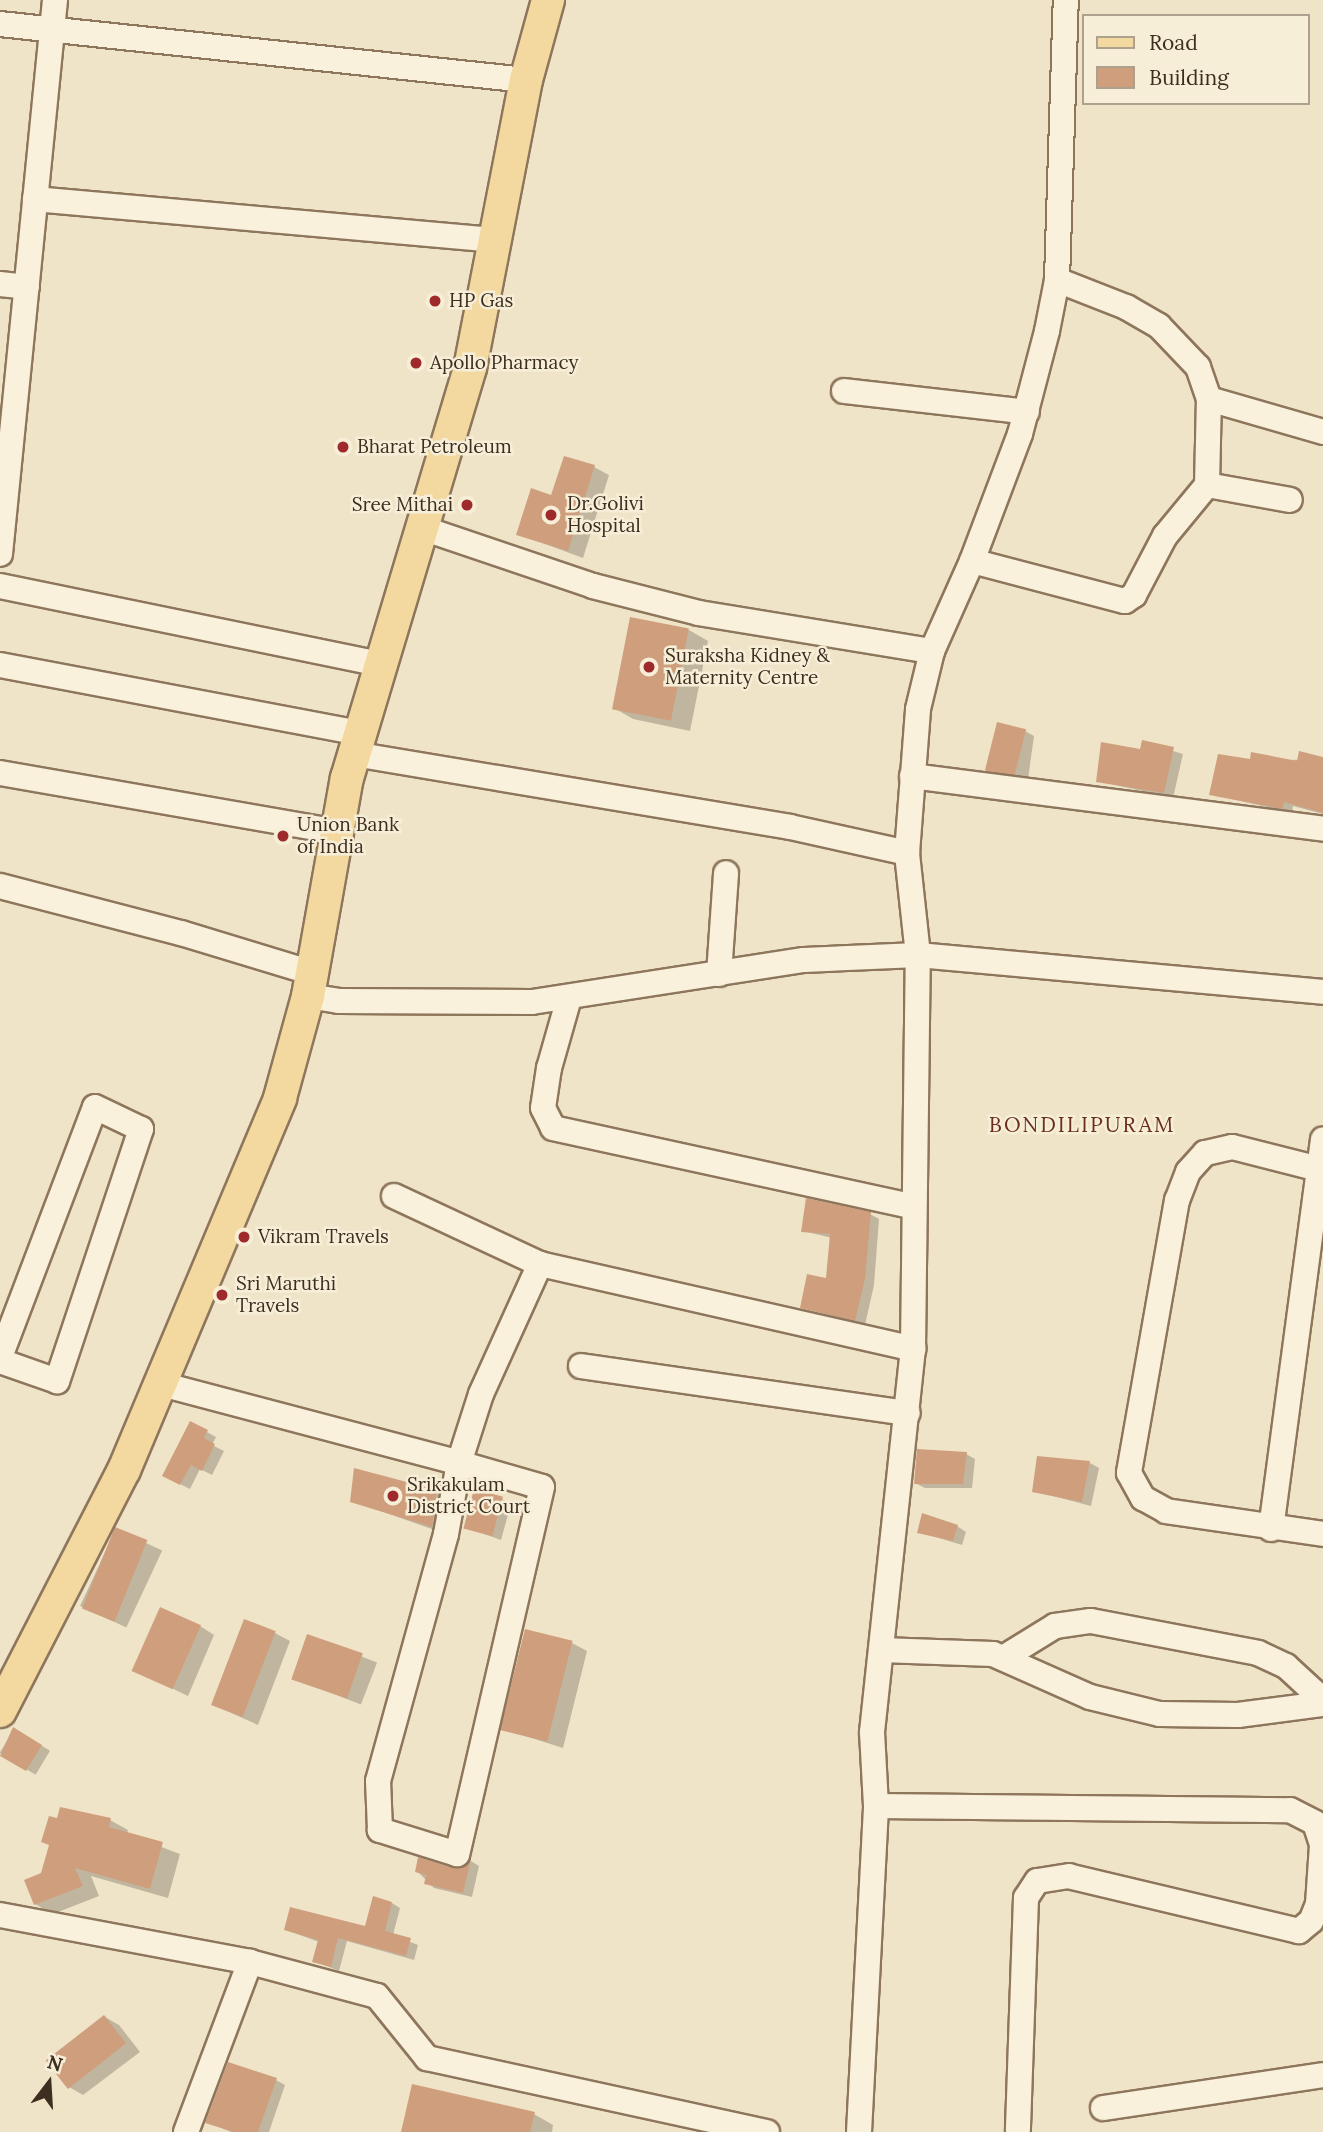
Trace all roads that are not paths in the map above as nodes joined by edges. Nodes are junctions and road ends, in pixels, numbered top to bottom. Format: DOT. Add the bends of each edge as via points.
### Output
graph roads {
  1 [pos="55,0"];
  2 [pos="1066,0"];
  3 [pos="541,2"];
  4 [pos="0,24"];
  5 [pos="52,29"];
  6 [pos="526,80"];
  7 [pos="35,199"];
  8 [pos="498,240"];
  9 [pos="1057,280"];
  10 [pos="0,284"];
  11 [pos="27,287"];
  12 [pos="9,386"];
  13 [pos="844,391"];
  14 [pos="1209,399"];
  15 [pos="1027,412"];
  16 [pos="1323,432"];
  17 [pos="4,485"];
  18 [pos="1207,485"];
  19 [pos="1290,500"];
  20 [pos="425,529"];
  21 [pos="0,554"];
  22 [pos="972,561"];
  23 [pos="0,586"];
  24 [pos="932,651"];
  25 [pos="381,664"];
  26 [pos="0,665"];
  27 [pos="357,743"];
  28 [pos="0,773"];
  29 [pos="912,776"];
  30 [pos="1323,829"];
  31 [pos="337,832"];
  32 [pos="907,852"];
  33 [pos="726,873"];
  34 [pos="0,886"];
  35 [pos="918,955"];
  36 [pos="719,974"];
  37 [pos="310,984"];
  38 [pos="1323,992"];
  39 [pos="569,998"];
  40 [pos="1323,1139"];
  41 [pos="1320,1169"];
  42 [pos="394,1196"];
  43 [pos="912,1206"];
  44 [pos="540,1264"];
  45 [pos="913,1349"];
  46 [pos="0,1359"];
  47 [pos="581,1366"];
  48 [pos="162,1384"];
  49 [pos="908,1413"];
  50 [pos="459,1463"];
  51 [pos="1271,1528"];
  52 [pos="1323,1534"];
  53 [pos="881,1650"];
  54 [pos="1003,1658"];
  55 [pos="1323,1702"];
  56 [pos="0,1712"];
  57 [pos="876,1807"];
  58 [pos="0,1915"];
  59 [pos="250,1962"];
  60 [pos="1323,2076"];
  61 [pos="1103,2108"];
  62 [pos="1018,2130"];
  63 [pos="186,2132"];
  64 [pos="766,2132"];
  65 [pos="859,2132"];
  1 -- 5 [label="street"];
  2 -- 9 [label="street"];
  3 -- 6 [label="main road"];
  4 -- 5 [label="street"];
  5 -- 6 [label="street"];
  5 -- 7 [label="street"];
  6 -- 8 [label="main road"];
  7 -- 8 [label="street"];
  7 -- 11 [label="street"];
  8 -- 20 [label="main road" via="470,368"];
  9 -- 14 [label="street" via="1126,307 1159,326 1198,367"];
  9 -- 15 [label="street"];
  10 -- 11 [label="street"];
  11 -- 12 [label="street"];
  12 -- 17 [label="street"];
  13 -- 15 [label="street"];
  14 -- 16 [label="street"];
  14 -- 18 [label="street"];
  15 -- 22 [label="street"];
  17 -- 21 [label="street"];
  18 -- 19 [label="street"];
  18 -- 22 [label="street" via="1165,536 1134,595 1125,601"];
  20 -- 24 [label="street" via="593,586 699,614"];
  20 -- 25 [label="main road"];
  22 -- 24 [label="street"];
  23 -- 25 [label="street"];
  24 -- 29 [label="street" via="918,709"];
  25 -- 27 [label="main road"];
  26 -- 27 [label="street"];
  27 -- 31 [label="main road"];
  27 -- 32 [label="street"];
  28 -- 31 [label="street"];
  29 -- 30 [label="street"];
  29 -- 32 [label="street"];
  31 -- 37 [label="main road"];
  32 -- 35 [label="street"];
  33 -- 36 [label="street"];
  34 -- 37 [label="street" via="181,933"];
  35 -- 36 [label="street" via="804,960"];
  35 -- 38 [label="street"];
  35 -- 43 [label="street"];
  36 -- 39 [label="street"];
  37 -- 39 [label="street" via="405,1002"];
  37 -- 48 [label="main road" via="280,1098"];
  39 -- 43 [label="street" via="543,1108 553,1128"];
  40 -- 41 [label="street"];
  41 -- 51 [label="street"];
  41 -- 51 [label="street" via="1232,1147 1205,1153 1188,1172 1177,1200 1129,1473 1152,1506"];
  42 -- 44 [label="street"];
  43 -- 45 [label="street"];
  44 -- 45 [label="street"];
  44 -- 50 [label="street" via="481,1394"];
  45 -- 49 [label="street"];
  46 -- 46 [label="street" via="95,1107 141,1129 57,1381"];
  47 -- 49 [label="street"];
  48 -- 50 [label="street"];
  48 -- 56 [label="main road" via="72,1576"];
  49 -- 53 [label="street"];
  50 -- 50 [label="street" via="542,1487 457,1854 380,1830 378,1782 446,1534"];
  51 -- 52 [label="street"];
  53 -- 54 [label="street" via="977,1652"];
  53 -- 57 [label="street" via="872,1732"];
  54 -- 55 [label="street" via="1090,1697 1138,1711 1212,1716"];
  54 -- 55 [label="street" via="1055,1626 1091,1621 1258,1653 1286,1666"];
  57 -- 62 [label="street" via="1290,1810 1315,1823 1322,1844 1318,1904 1311,1921 1299,1931 1069,1876 1037,1881 1026,1898"];
  57 -- 65 [label="street"];
  58 -- 59 [label="street"];
  59 -- 63 [label="street"];
  59 -- 64 [label="street" via="377,1996 427,2059"];
  60 -- 61 [label="street"];
}
